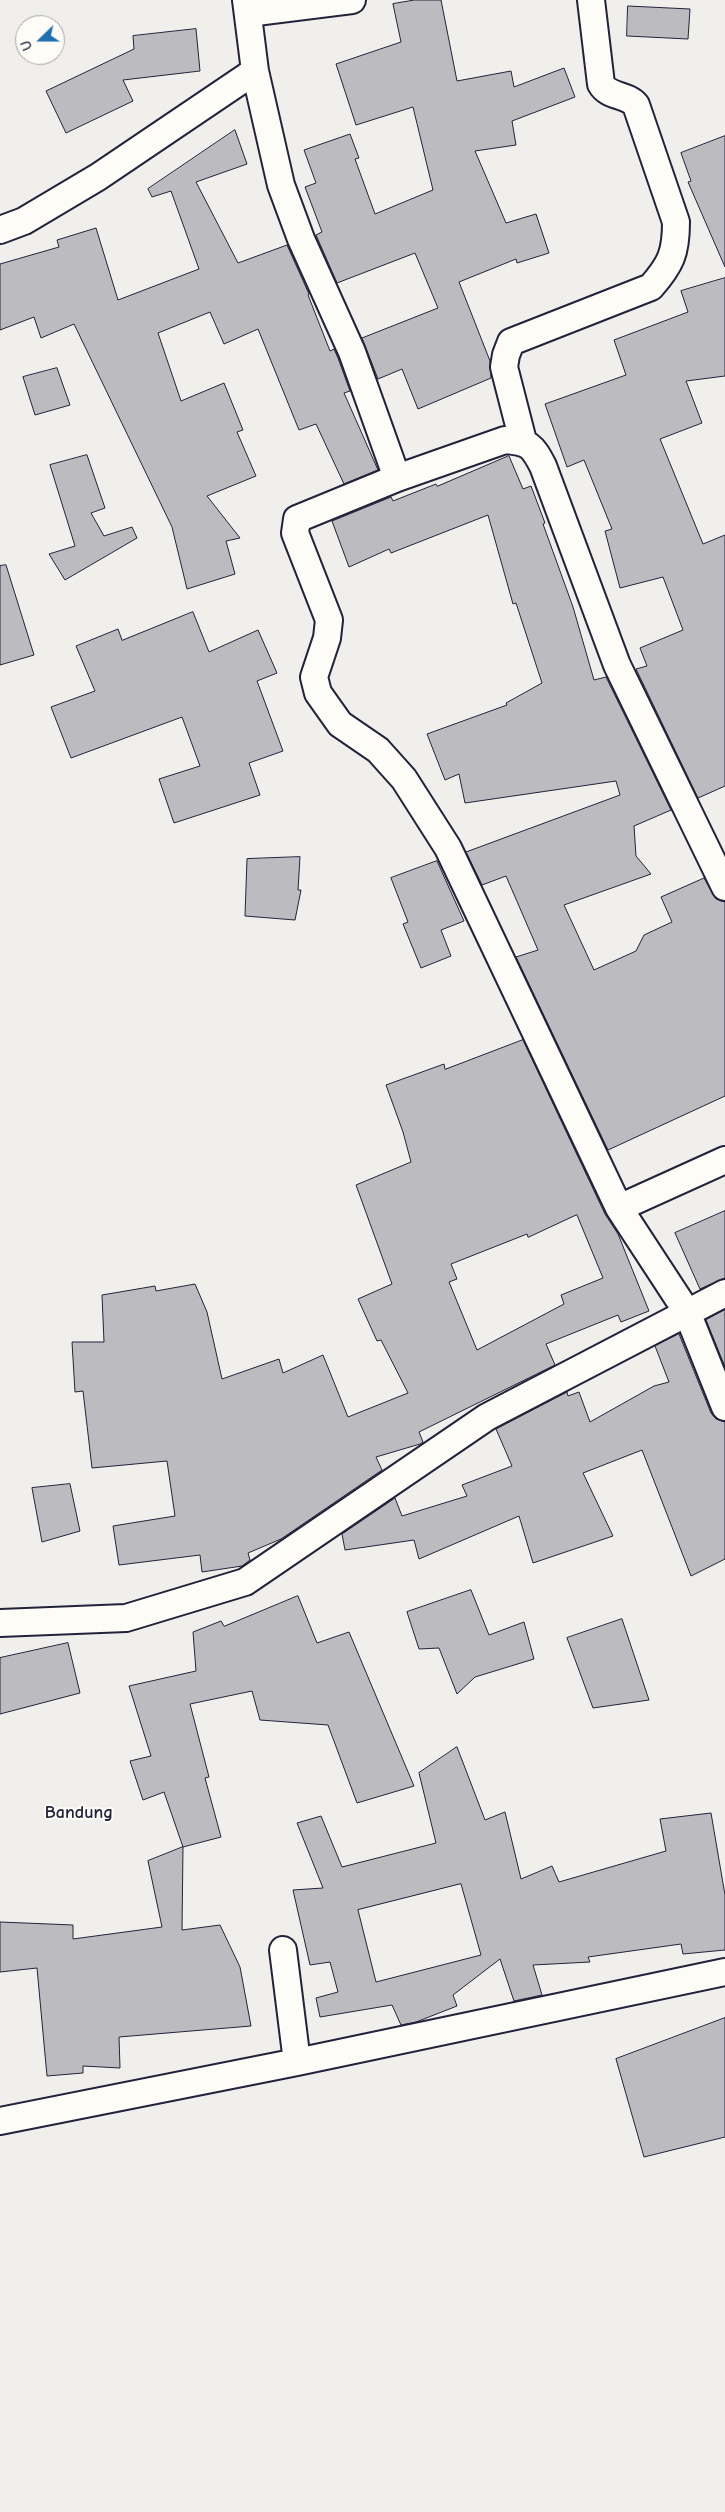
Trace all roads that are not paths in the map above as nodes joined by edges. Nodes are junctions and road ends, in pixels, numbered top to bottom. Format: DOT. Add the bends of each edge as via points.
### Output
graph roads {
  1 [pos="352,0"];
  2 [pos="591,0"];
  3 [pos="247,7"];
  4 [pos="255,71"];
  5 [pos="0,230"];
  6 [pos="523,441"];
  7 [pos="397,478"];
  8 [pos="725,887"];
  9 [pos="725,1160"];
  10 [pos="619,1208"];
  11 [pos="725,1293"];
  12 [pos="687,1312"];
  13 [pos="725,1408"];
  14 [pos="0,1623"];
  15 [pos="283,1950"];
  16 [pos="725,1972"];
  17 [pos="298,2062"];
  18 [pos="0,2122"];
  1 -- 3 [label="street"];
  2 -- 6 [label="street" via="600,84 608,92 632,100 636,105 676,222 676,239 673,257 651,288 511,342 504,367"];
  3 -- 4 [label="street"];
  4 -- 5 [label="street" via="98,177 24,221"];
  4 -- 7 [label="street" via="281,185 301,239 352,352"];
  6 -- 7 [label="street" via="506,440"];
  6 -- 8 [label="street" via="534,448 543,466 617,665"];
  7 -- 10 [label="street" via="297,519 298,541 328,620 327,638 314,677 315,686 340,724 378,750 404,779 448,848"];
  9 -- 10 [label="street"];
  10 -- 12 [label="street"];
  11 -- 12 [label="street"];
  12 -- 13 [label="street"];
  12 -- 14 [label="street" via="487,1417 244,1582 126,1618"];
  15 -- 17 [label="street"];
  16 -- 17 [label="street"];
  17 -- 18 [label="street"];
}
